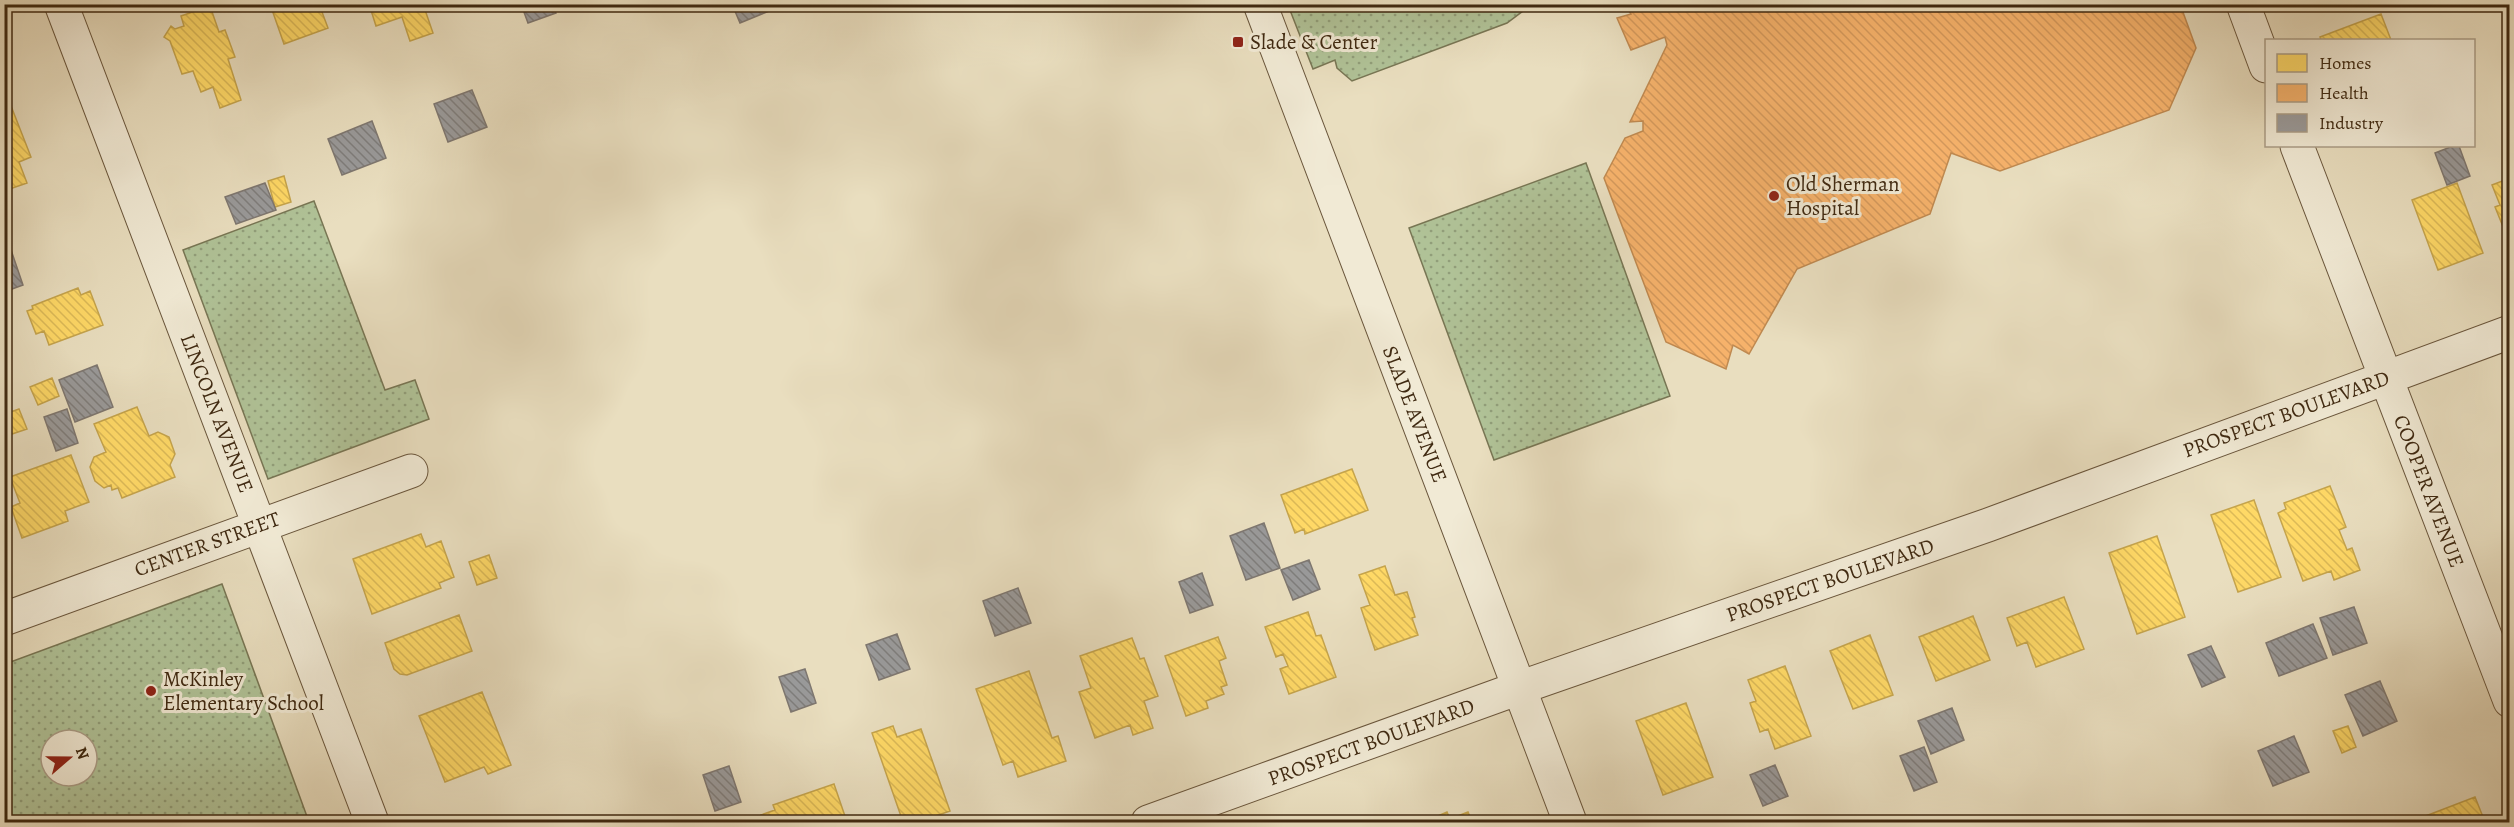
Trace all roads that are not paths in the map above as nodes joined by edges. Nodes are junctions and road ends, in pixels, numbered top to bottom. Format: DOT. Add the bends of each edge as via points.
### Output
graph roads {
  1 [pos="61,4"];
  2 [pos="1260,4"];
  3 [pos="2243,4"];
  4 [pos="2265,63"];
  5 [pos="2297,147"];
  6 [pos="2510,332"];
  7 [pos="2385,376"];
  8 [pos="411,471"];
  9 [pos="259,525"];
  10 [pos="4,619"];
  11 [pos="1519,688"];
  12 [pos="2510,701"];
  13 [pos="372,822"];
  14 [pos="1148,822"];
  15 [pos="1570,822"];
  1 -- 9 [label="street, LINCOLN AVENUE"];
  2 -- 11 [label="street, SLADE AVENUE"];
  3 -- 4 [label="street"];
  5 -- 7 [label="street, COOPER AVENUE"];
  6 -- 7 [label="street, PROSPECT BOULEVARD"];
  7 -- 11 [label="street, PROSPECT BOULEVARD" via="1988,525"];
  7 -- 12 [label="street, COOPER AVENUE"];
  8 -- 9 [label="street, CENTER STREET"];
  9 -- 10 [label="street, CENTER STREET"];
  9 -- 13 [label="street, LINCOLN AVENUE"];
  11 -- 14 [label="street, PROSPECT BOULEVARD"];
  11 -- 15 [label="street, SLADE AVENUE"];
}
